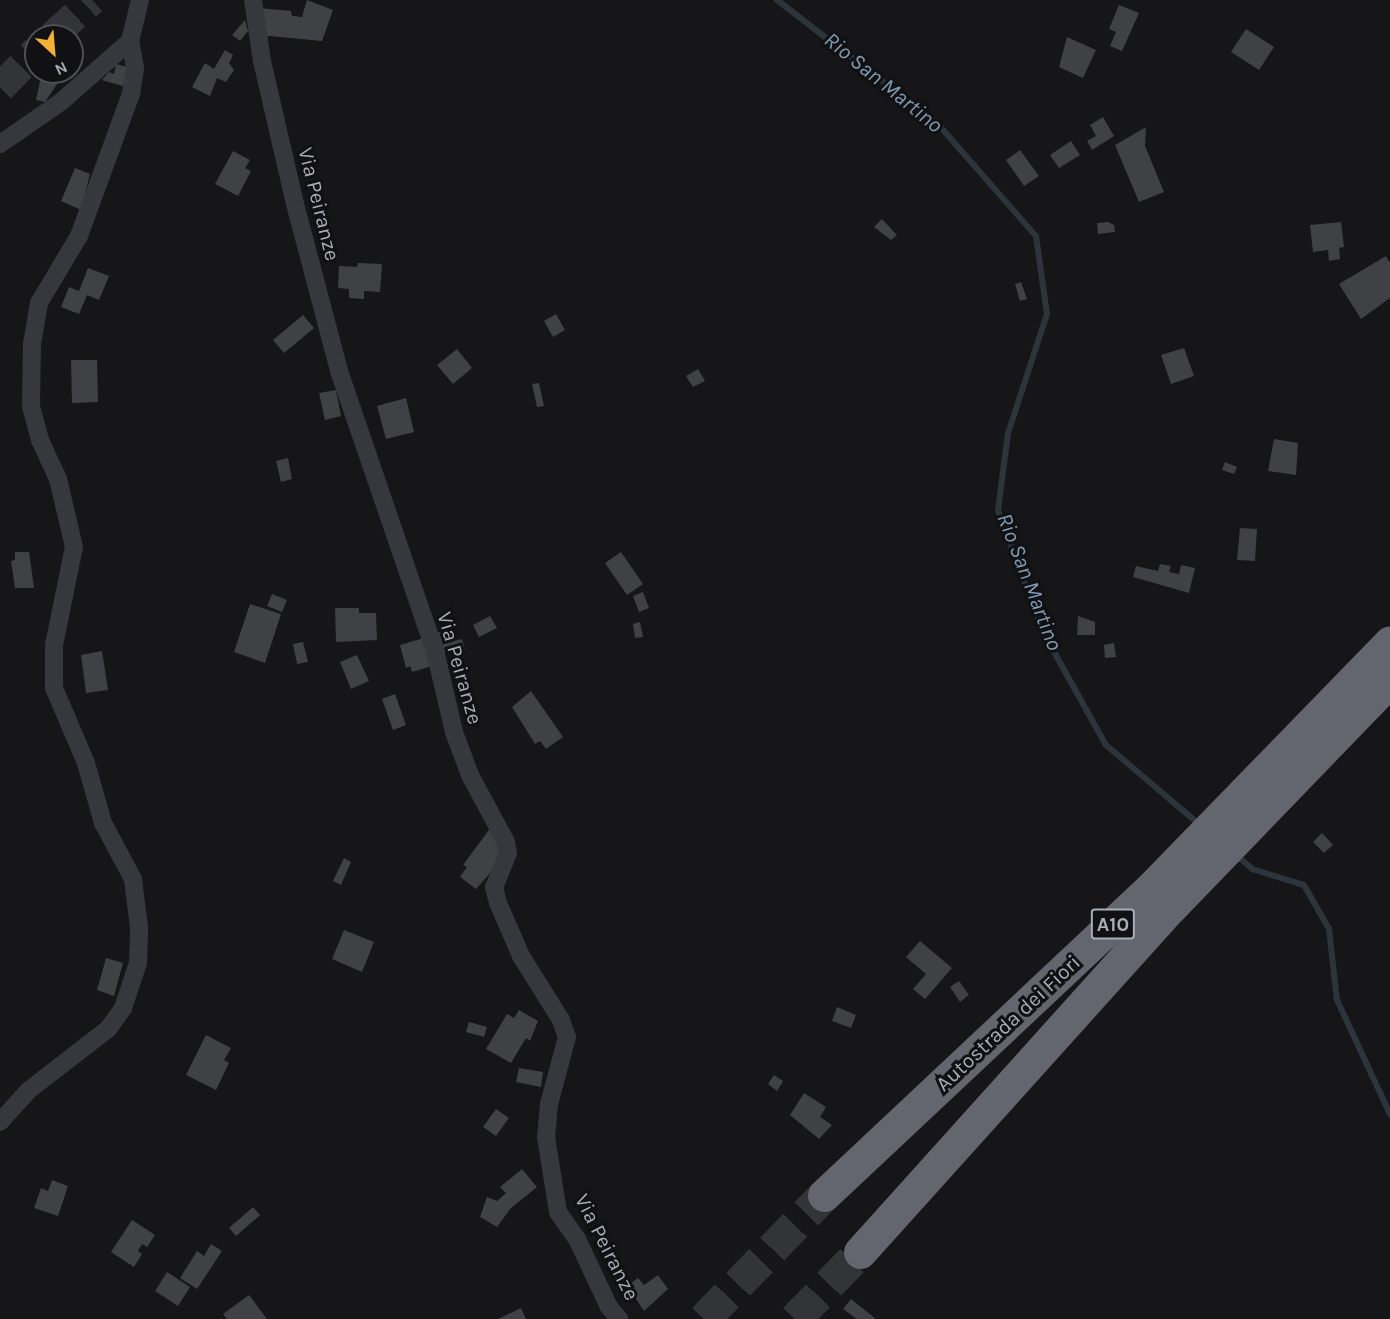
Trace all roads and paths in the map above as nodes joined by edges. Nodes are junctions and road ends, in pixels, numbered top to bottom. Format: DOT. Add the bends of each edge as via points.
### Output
graph roads {
  1 [pos="140,0"];
  2 [pos="253,0"];
  3 [pos="130,41"];
  4 [pos="0,144"];
  5 [pos="1390,642"];
  6 [pos="1390,680"];
  7 [pos="0,1122"];
  8 [pos="824,1195"];
  9 [pos="860,1252"];
  10 [pos="619,1319"];
  1 -- 3 [label="street"];
  2 -- 10 [label="street, Via Peiranze" via="262,61 292,193 339,371 436,655 454,732 470,776 506,842 508,853 494,886 498,903 516,946 561,1020 567,1037 549,1104 546,1137 558,1212 577,1239 609,1307"];
  3 -- 4 [label="street" via="62,101"];
  3 -- 7 [label="street" via="135,68 131,94 79,236 39,303 32,344 31,406 40,440 58,480 75,547 54,645 54,688 86,763 103,823 133,879 139,928 138,963 123,1008 108,1029 29,1090"];
  5 -- 8 [label="highway, Autostrada dei Fiori / A10" via="1150,889"];
  6 -- 9 [label="highway, Autostrada dei Fiori / A10" via="1171,907"];
}
